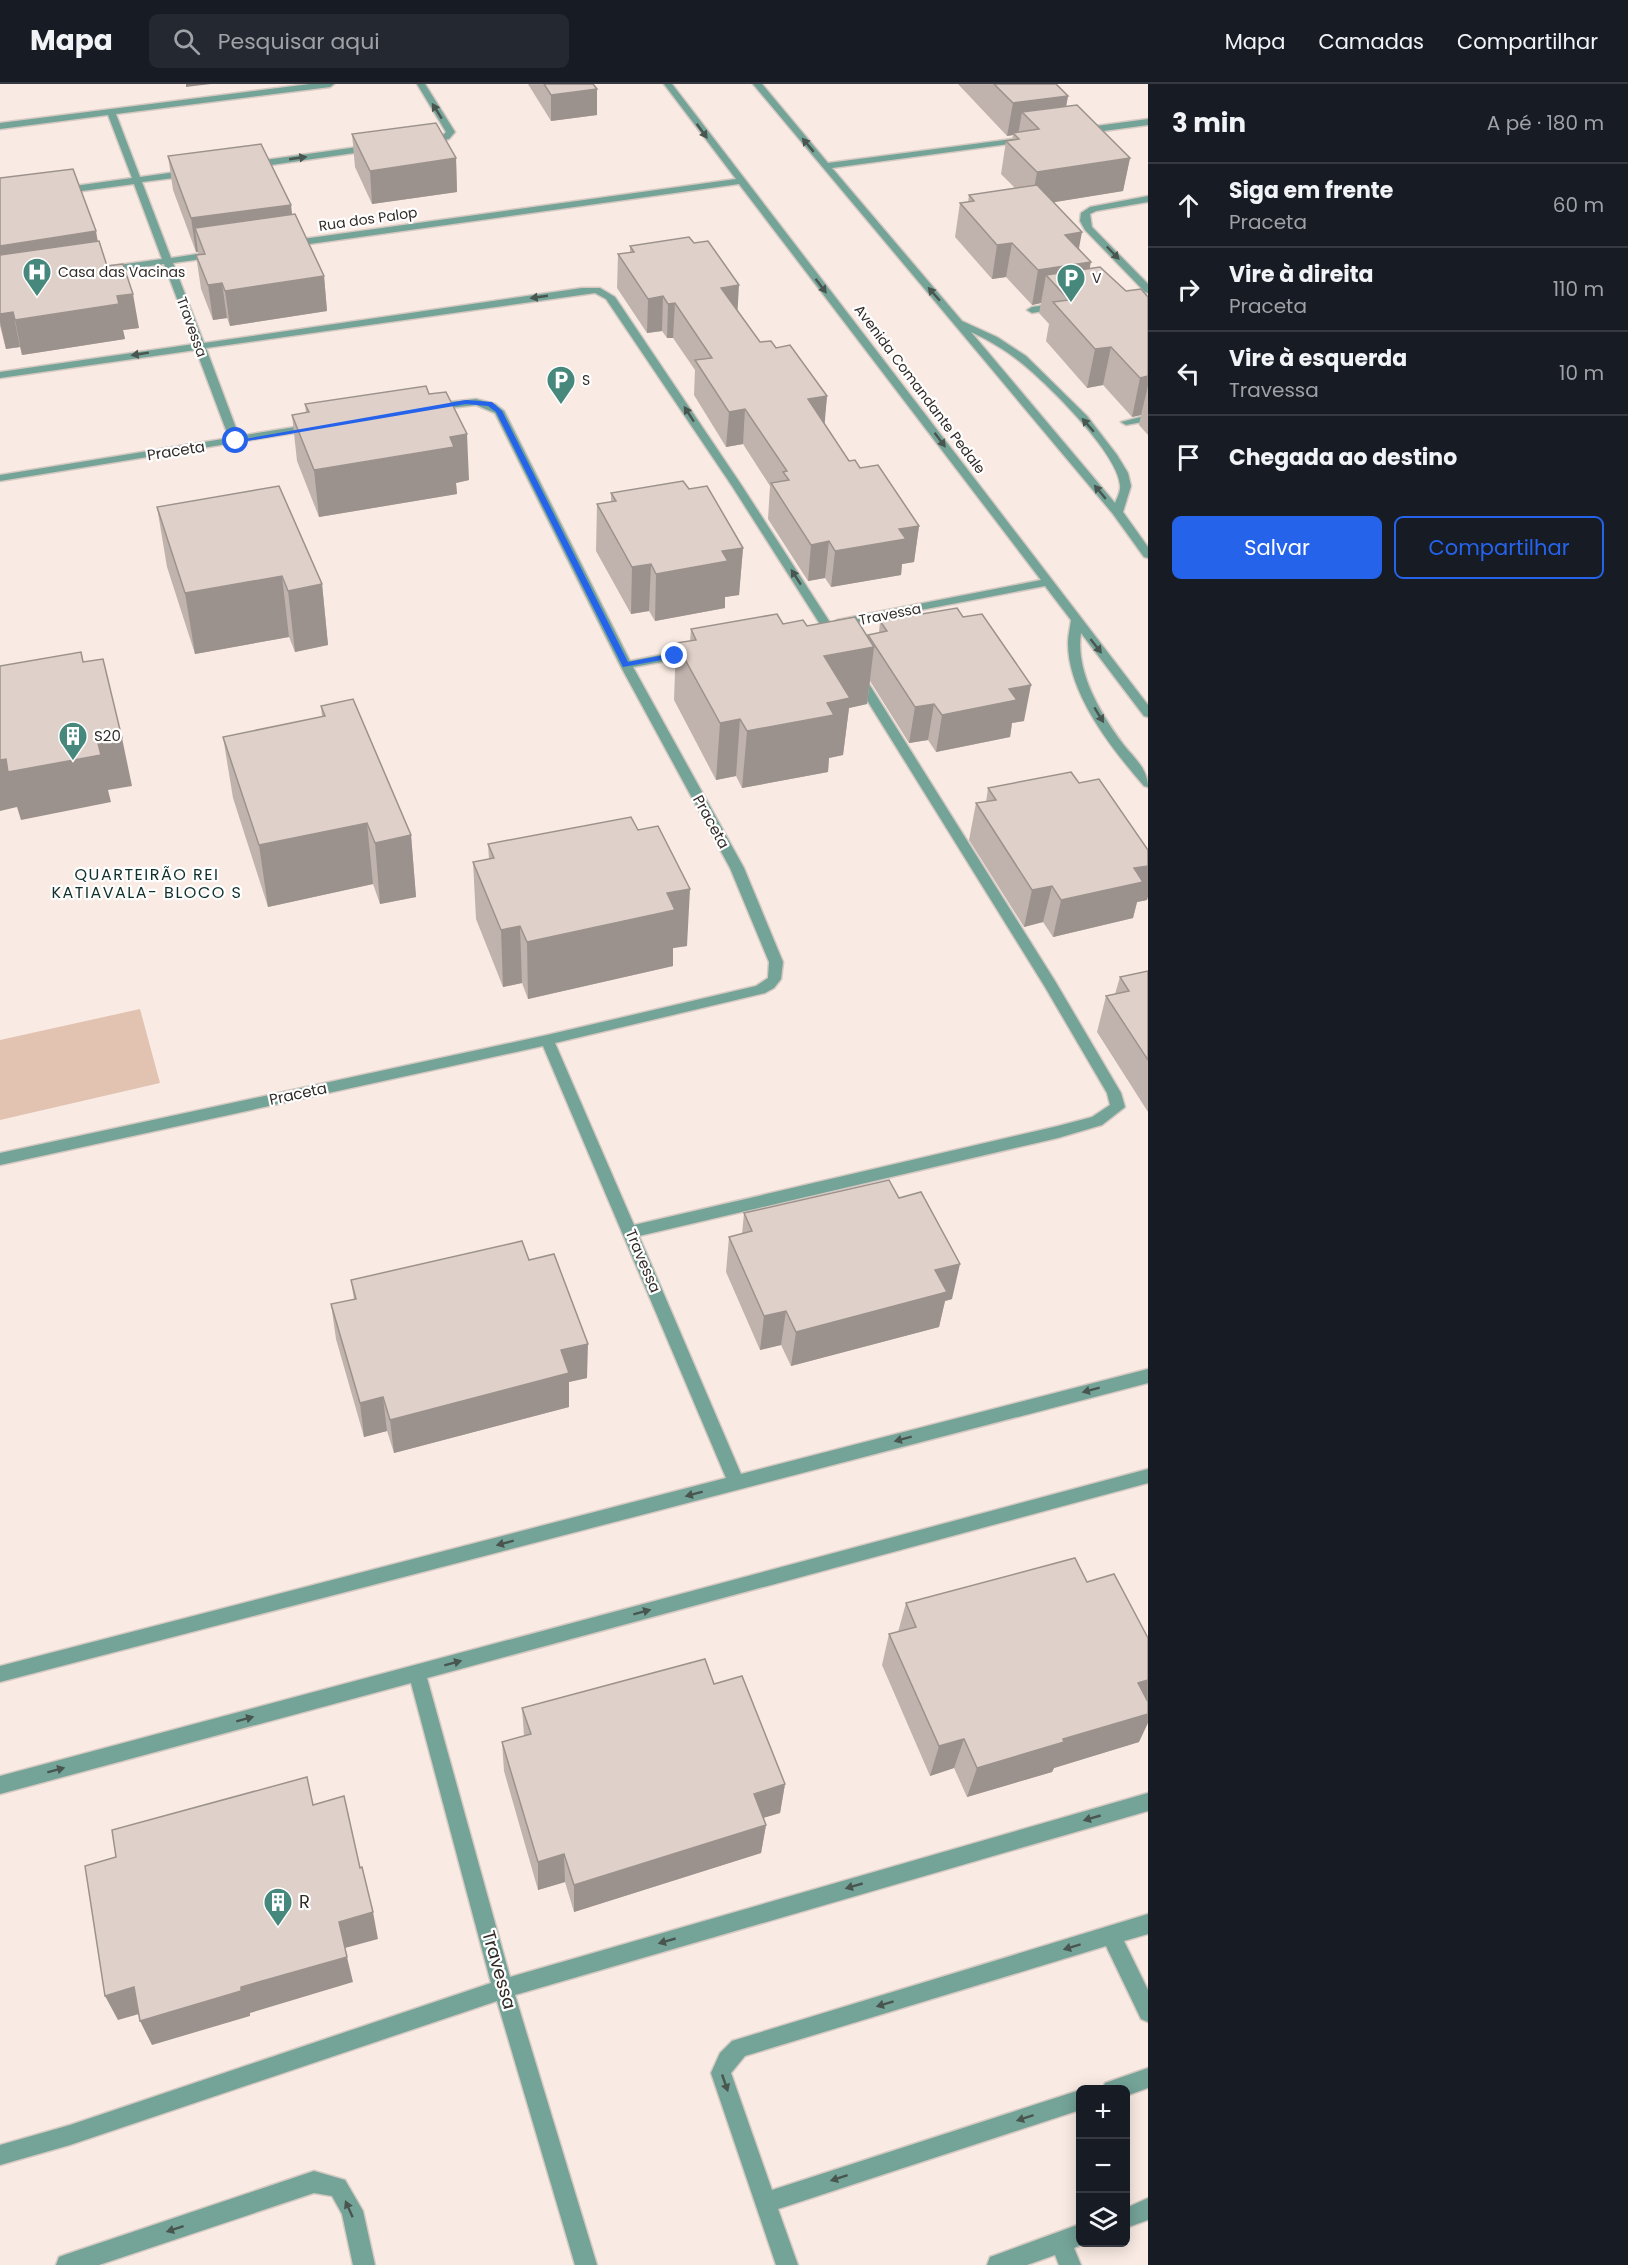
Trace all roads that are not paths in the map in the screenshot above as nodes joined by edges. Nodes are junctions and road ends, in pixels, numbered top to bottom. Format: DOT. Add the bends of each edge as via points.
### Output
graph roads {
  1 [pos="330,84"];
  2 [pos="421,84"];
  3 [pos="668,84"];
  4 [pos="757,84"];
  5 [pos="320,85"];
  6 [pos="111,112"];
  7 [pos="1148,122"];
  8 [pos="0,126"];
  9 [pos="1066,133"];
  10 [pos="1031,138"];
  11 [pos="415,142"];
  12 [pos="382,147"];
  13 [pos="825,166"];
  14 [pos="238,167"];
  15 [pos="204,171"];
  16 [pos="136,181"];
  17 [pos="740,181"];
  18 [pos="45,192"];
  19 [pos="1148,199"];
  20 [pos="280,245"];
  21 [pos="233,252"];
  22 [pos="168,261"];
  23 [pos="90,272"];
  24 [pos="1148,290"];
  25 [pos="1136,293"];
  26 [pos="1067,304"];
  27 [pos="1032,310"];
  28 [pos="958,322"];
  29 [pos="198,345"];
  30 [pos="0,375"];
  31 [pos="421,409"];
  32 [pos="1148,418"];
  33 [pos="1126,422"];
  34 [pos="322,426"];
  35 [pos="236,441"];
  36 [pos="0,478"];
  37 [pos="1117,512"];
  38 [pos="1148,555"];
  39 [pos="1049,582"];
  40 [pos="1077,620"];
  41 [pos="821,627"];
  42 [pos="710,649"];
  43 [pos="626,665"];
  44 [pos="1148,713"];
  45 [pos="1148,783"];
  46 [pos="548,1040"];
  47 [pos="0,1159"];
  48 [pos="631,1232"];
  49 [pos="1148,1376"];
  50 [pos="1148,1476"];
  51 [pos="736,1482"];
  52 [pos="417,1673"];
  53 [pos="0,1674"];
  54 [pos="0,1785"];
  55 [pos="1148,1802"];
  56 [pos="1148,1924"];
  57 [pos="1111,1935"];
  58 [pos="503,1989"];
  59 [pos="1148,2012"];
  60 [pos="1148,2078"];
  61 [pos="1127,2085"];
  62 [pos="1076,2101"];
  63 [pos="0,2155"];
  64 [pos="766,2202"];
  65 [pos="1148,2209"];
  66 [pos="1130,2216"];
  67 [pos="1071,2239"];
  68 [pos="67,2265"];
  69 [pos="364,2265"];
  70 [pos="586,2265"];
  71 [pos="786,2265"];
  72 [pos="998,2265"];
  73 [pos="1070,2265"];
  1 -- 5 [label="street"];
  11 -- 2 [label="street, one-way" via="446,137 451,132"];
  3 -- 17 [label="street, Avenida Comandante Pedale, one-way"];
  13 -- 4 [label="street, one-way"];
  5 -- 6 [label="street"];
  6 -- 8 [label="street"];
  6 -- 16 [label="street, Travessa"];
  7 -- 9 [label="street"];
  10 -- 13 [label="street"];
  14 -- 12 [label="street, one-way"];
  28 -- 13 [label="street, one-way"];
  15 -- 16 [label="street"];
  16 -- 18 [label="street"];
  16 -- 22 [label="street, Travessa"];
  17 -- 20 [label="street, Rua dos Palop"];
  17 -- 39 [label="street, Avenida Comandante Pedale, one-way"];
  19 -- 24 [label="street, one-way" via="1093,210 1086,213 1085,221"];
  21 -- 22 [label="street"];
  22 -- 23 [label="street"];
  22 -- 29 [label="street, Travessa"];
  24 -- 25 [label="street"];
  26 -- 27 [label="street"];
  37 -- 28 [label="street, one-way"];
  37 -- 28 [label="street, one-way" via="1126,486 1123,470 1109,450 1044,376 994,339"];
  29 -- 30 [label="street, one-way"];
  29 -- 35 [label="street, Travessa"];
  41 -- 29 [label="street, one-way" via="659,368 610,297 597,290"];
  31 -- 43 [label="street, Praceta" via="478,402 490,404 498,411"];
  32 -- 33 [label="street"];
  34 -- 35 [label="street, Praceta"];
  35 -- 36 [label="street, Praceta"];
  37 -- 38 [label="street"];
  39 -- 40 [label="street, Avenida Comandante Pedale"];
  39 -- 41 [label="street, Travessa"];
  40 -- 44 [label="street, Avenida Comandante Pedale, one-way"];
  40 -- 45 [label="street, one-way" via="1074,646 1083,688 1124,755"];
  41 -- 48 [label="street" via="847,658 1050,984 1114,1093 1118,1107 1097,1121 1058,1132"];
  42 -- 43 [label="street"];
  43 -- 46 [label="street, Praceta" via="737,868 778,975 772,984 760,990"];
  46 -- 47 [label="street, Praceta"];
  46 -- 48 [label="street, Travessa"];
  48 -- 51 [label="street, Travessa"];
  49 -- 51 [label="street, one-way"];
  52 -- 50 [label="street, one-way"];
  51 -- 53 [label="street, one-way"];
  54 -- 52 [label="street, one-way"];
  52 -- 58 [label="street, Travessa"];
  55 -- 58 [label="street, one-way"];
  56 -- 57 [label="street"];
  57 -- 59 [label="street"];
  57 -- 64 [label="street, one-way" via="739,2048 727,2060 722,2073"];
  58 -- 63 [label="street"];
  58 -- 70 [label="street, Travessa"];
  60 -- 61 [label="street"];
  62 -- 64 [label="street, one-way"];
  64 -- 71 [label="street"];
  65 -- 66 [label="street"];
  67 -- 72 [label="street"];
  67 -- 73 [label="street"];
  69 -- 68 [label="street, one-way" via="352,2211 338,2187 314,2182"];
}
